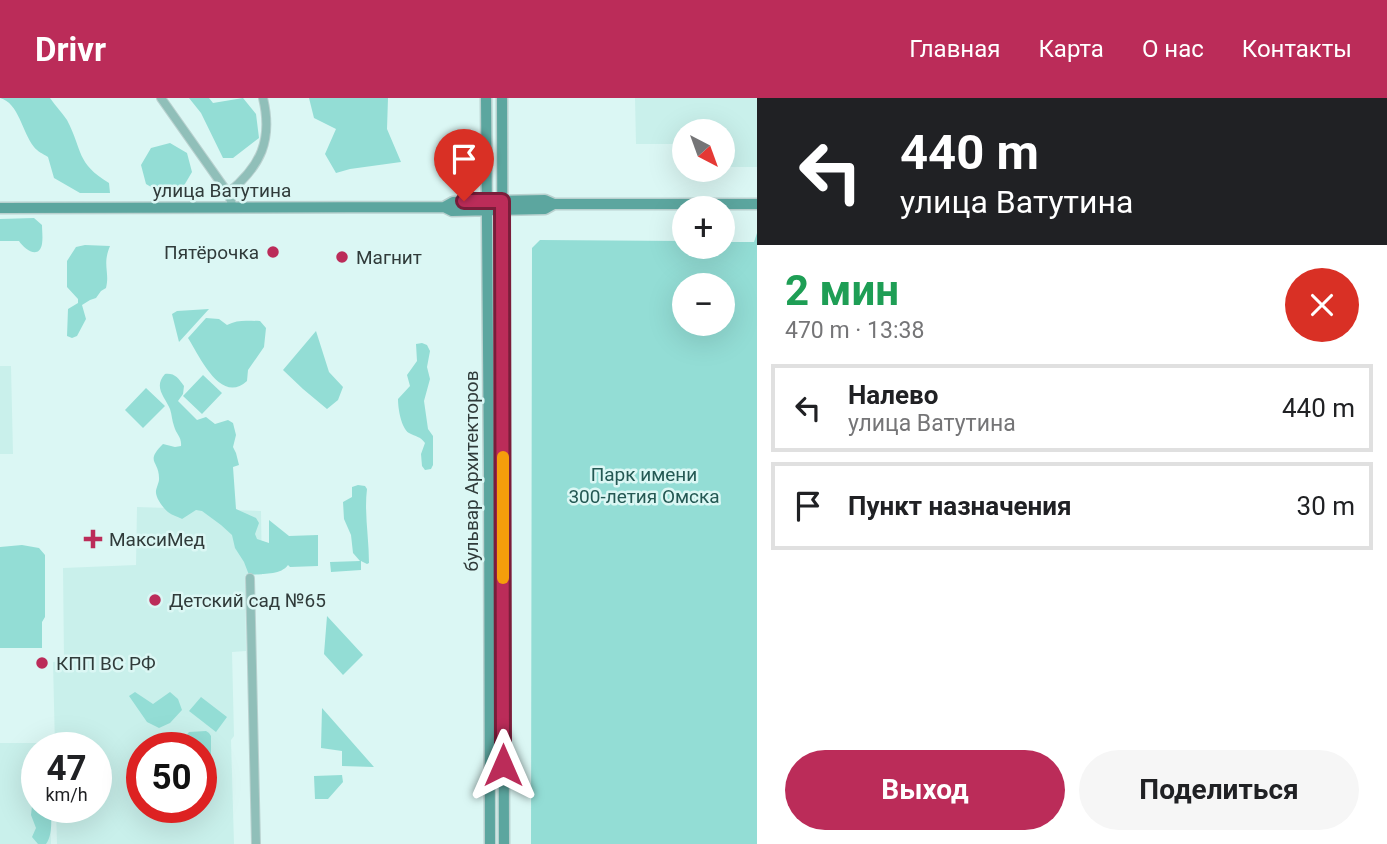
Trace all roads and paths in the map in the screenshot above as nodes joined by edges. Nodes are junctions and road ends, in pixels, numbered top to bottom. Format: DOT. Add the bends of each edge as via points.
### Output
graph roads {
  1 [pos="161,98"];
  2 [pos="263,98"];
  3 [pos="486,98"];
  4 [pos="502,98"];
  5 [pos="228,192"];
  6 [pos="757,204"];
  7 [pos="502,205"];
  8 [pos="486,206"];
  9 [pos="233,207"];
  10 [pos="0,208"];
  11 [pos="250,578"];
  12 [pos="256,844"];
  13 [pos="490,844"];
  14 [pos="504,844"];
  1 -- 5 [label="street"];
  2 -- 5 [label="street" via="266,140 244,179"];
  3 -- 8 [label="main road, бульвар Архитекторов"];
  4 -- 7 [label="main road, бульвар Архитекторов"];
  5 -- 9 [label="street"];
  6 -- 7 [label="main road, улица Ватутина" via="554,204 545,200"];
  7 -- 8 [label="main road, улица Ватутина"];
  7 -- 14 [label="main road, бульвар Архитекторов"];
  8 -- 9 [label="main road, улица Ватутина" via="453,201 444,206"];
  8 -- 13 [label="main road, бульвар Архитекторов"];
  9 -- 10 [label="main road, улица Ватутина"];
  11 -- 12 [label="street"];
}
